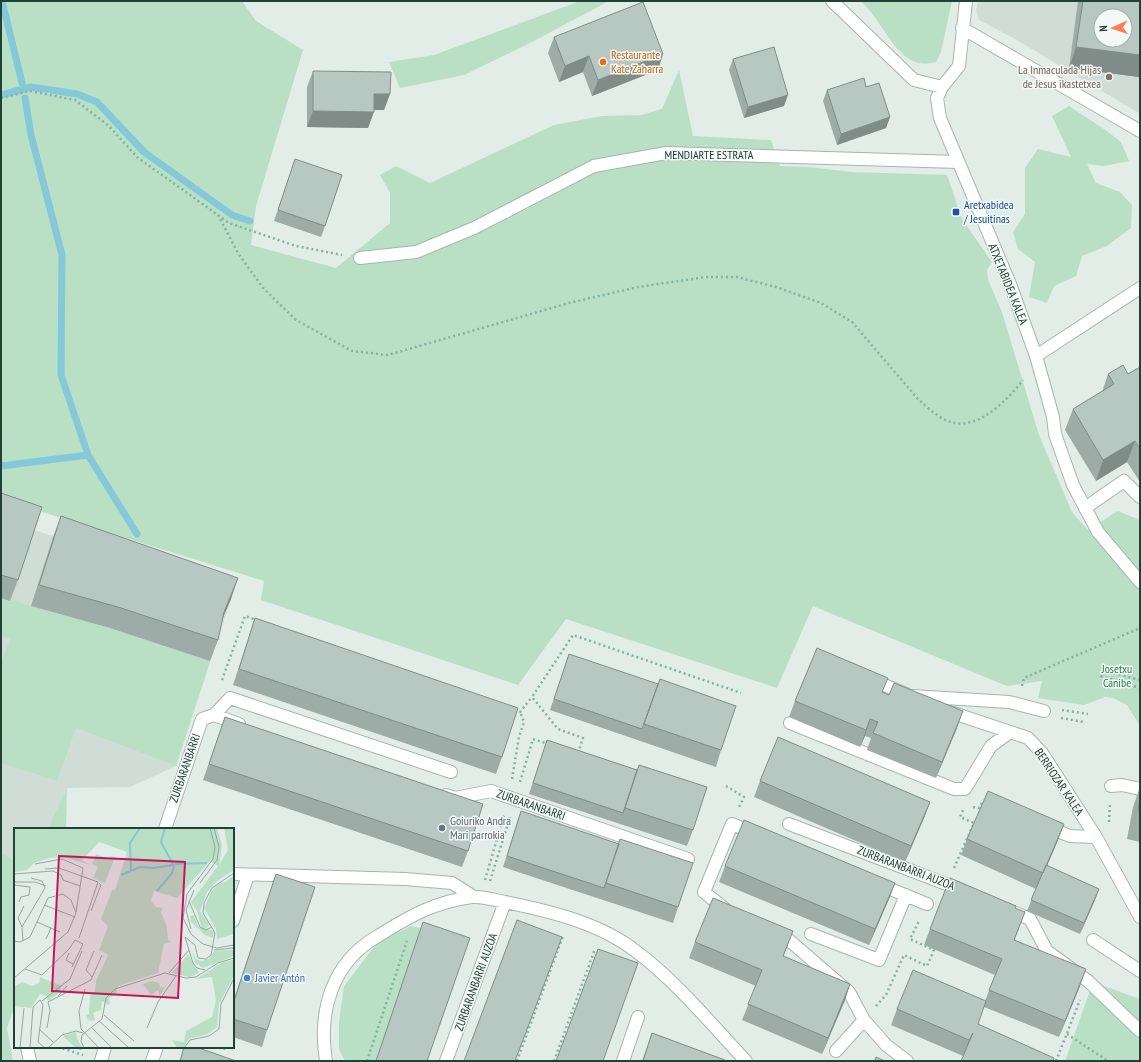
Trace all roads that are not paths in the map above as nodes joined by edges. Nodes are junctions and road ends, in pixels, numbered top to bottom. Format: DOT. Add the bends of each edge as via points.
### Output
graph roads {
  1 [pos="832,1"];
  2 [pos="966,1"];
  3 [pos="962,28"];
  4 [pos="942,88"];
  5 [pos="1140,131"];
  6 [pos="958,162"];
  7 [pos="360,258"];
  8 [pos="1140,288"];
  9 [pos="1037,360"];
  10 [pos="1140,497"];
  11 [pos="1085,508"];
  12 [pos="1140,582"];
  13 [pos="862,675"];
  14 [pos="910,696"];
  15 [pos="1044,711"];
  16 [pos="214,715"];
  17 [pos="790,722"];
  18 [pos="247,727"];
  19 [pos="1010,732"];
  20 [pos="451,772"];
  21 [pos="1111,786"];
  22 [pos="1140,790"];
  23 [pos="433,791"];
  24 [pos="1034,821"];
  25 [pos="789,824"];
  26 [pos="165,828"];
  27 [pos="1096,837"];
  28 [pos="768,839"];
  29 [pos="688,859"];
  30 [pos="234,874"];
  31 [pos="248,875"];
  32 [pos="870,880"];
  33 [pos="906,895"];
  34 [pos="974,895"];
  35 [pos="479,897"];
  36 [pos="505,902"];
  37 [pos="927,904"];
  38 [pos="995,904"];
  39 [pos="739,916"];
  40 [pos="1140,917"];
  41 [pos="234,918"];
  42 [pos="768,929"];
  43 [pos="810,934"];
  44 [pos="1093,940"];
  45 [pos="1140,971"];
  46 [pos="638,1017"];
  47 [pos="864,1020"];
  48 [pos="1140,1030"];
  49 [pos="27,1048"];
  50 [pos="105,1048"];
  51 [pos="157,1048"];
  52 [pos="836,1051"];
  53 [pos="30,1061"];
  54 [pos="101,1061"];
  55 [pos="152,1061"];
  56 [pos="326,1061"];
  57 [pos="446,1061"];
  58 [pos="623,1061"];
  59 [pos="746,1061"];
  60 [pos="907,1061"];
  1 -- 4 [label="street" via="914,80"];
  2 -- 3 [label="street"];
  3 -- 4 [label="street" via="958,66"];
  3 -- 5 [label="street"];
  4 -- 6 [label="street, ATXETABIDEA KALEA" via="937,98 940,118"];
  6 -- 7 [label="street, MENDIARTE ESTRATA" via="666,154 594,166 474,228 416,252"];
  6 -- 9 [label="street, ATXETABIDEA KALEA" via="1010,284"];
  8 -- 9 [label="street"];
  9 -- 11 [label="street, ATXETABIDEA KALEA" via="1062,457"];
  10 -- 11 [label="street" via="1124,481"];
  11 -- 12 [label="street, ATXETABIDEA KALEA" via="1098,532"];
  13 -- 14 [label="street, BERRIOZAR KALEA"];
  14 -- 15 [label="street" via="1009,702"];
  14 -- 19 [label="street, BERRIOZAR KALEA" via="947,712"];
  16 -- 18 [label="street"];
  16 -- 20 [label="street, ZURBARANBARRI" via="230,698"];
  16 -- 26 [label="street, ZURBARANBARRI" via="202,719"];
  17 -- 19 [label="street" via="954,789 965,789 991,746"];
  19 -- 27 [label="street, BERRIOZAR KALEA" via="1028,738 1042,753"];
  21 -- 22 [label="street" via="1122,785"];
  23 -- 29 [label="street, ZURBARANBARRI" via="455,798 491,791"];
  24 -- 27 [label="street" via="1070,836"];
  25 -- 34 [label="street, ZURBARANBARRI AUZOA"];
  27 -- 40 [label="street, BERRIOZAR KALEA"];
  28 -- 39 [label="street" via="732,824 704,892 725,909"];
  30 -- 31 [label="street"];
  31 -- 35 [label="street" via="405,879 452,883"];
  31 -- 41 [label="street"];
  32 -- 33 [label="street, ZURBARANBARRI AUZOA"];
  33 -- 37 [label="street, ZURBARANBARRI AUZOA"];
  33 -- 43 [label="street" via="879,960"];
  35 -- 36 [label="street"];
  35 -- 56 [label="street" via="452,901 417,912 364,944 346,964 332,987 324,1016"];
  36 -- 57 [label="street, ZURBARANBARRI AUZOA"];
  36 -- 59 [label="street" via="570,918 602,931 636,951 676,986"];
  38 -- 48 [label="street" via="1030,919 1047,952 1088,981"];
  42 -- 47 [label="street" via="783,936 849,992"];
  44 -- 45 [label="street"];
  46 -- 58 [label="street"];
  47 -- 52 [label="street"];
  47 -- 60 [label="street" via="886,1045"];
  49 -- 53 [label="street"];
  50 -- 54 [label="street"];
  51 -- 55 [label="street"];
}
